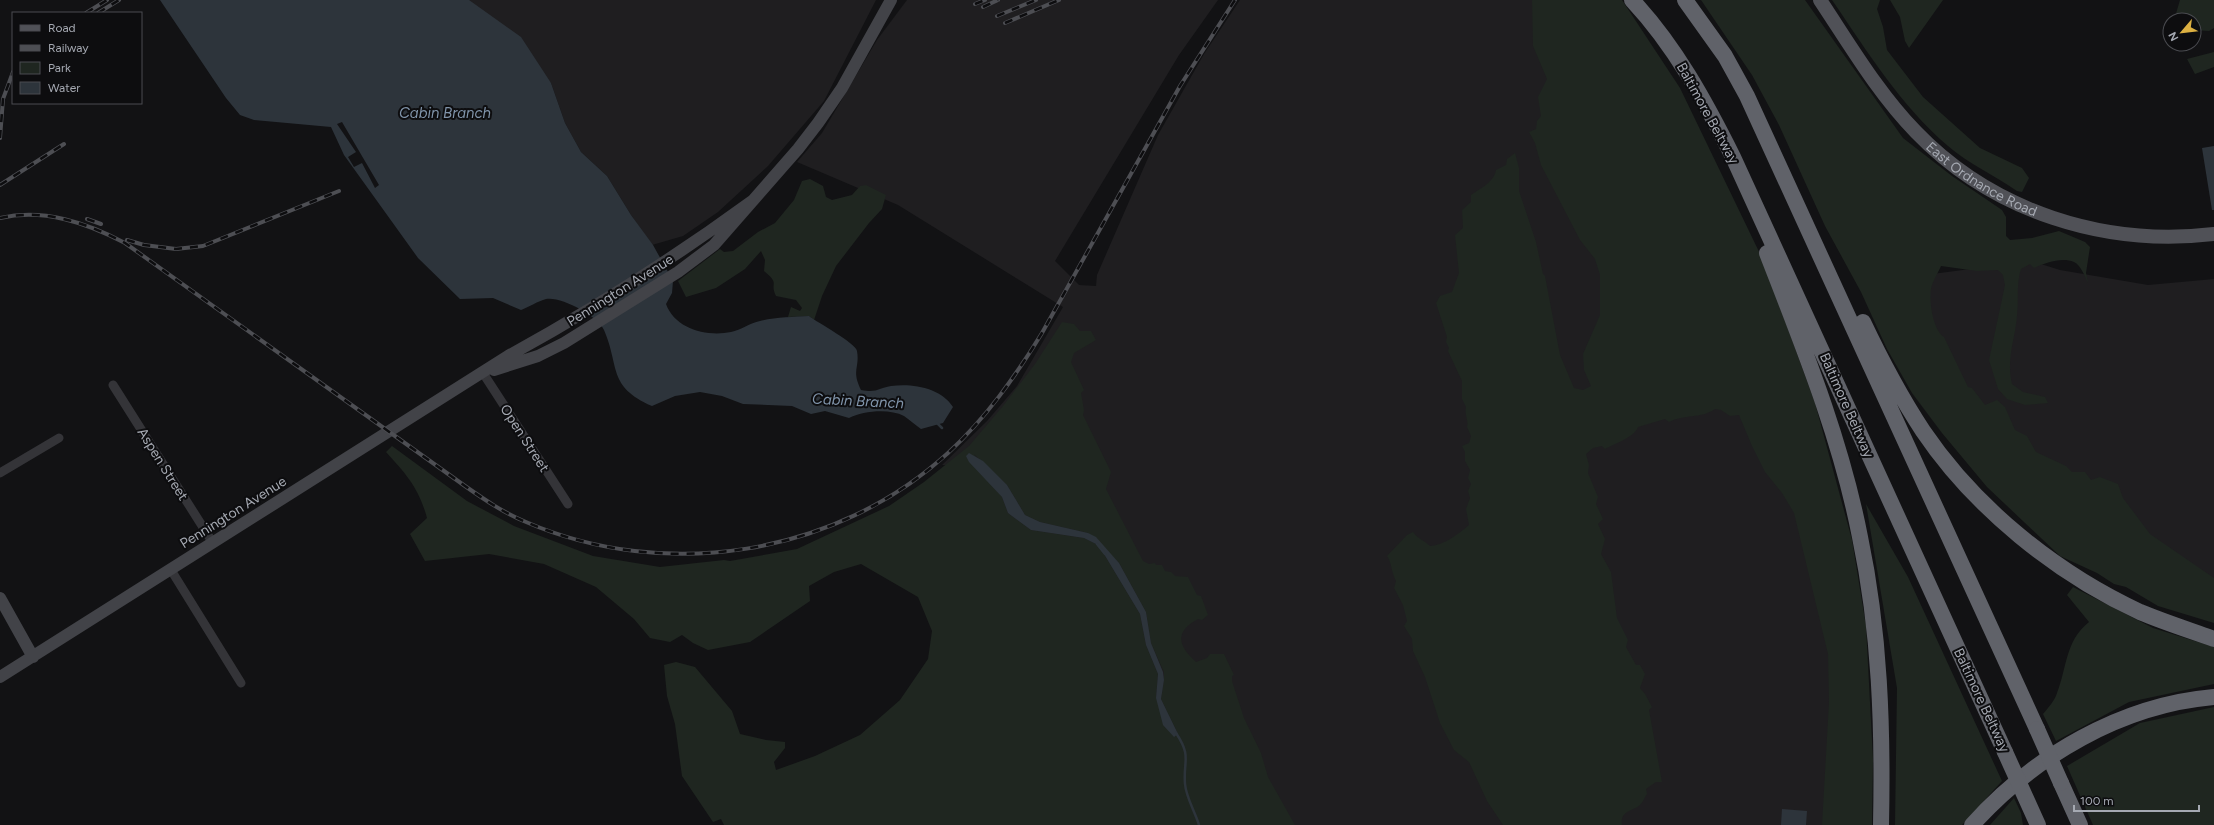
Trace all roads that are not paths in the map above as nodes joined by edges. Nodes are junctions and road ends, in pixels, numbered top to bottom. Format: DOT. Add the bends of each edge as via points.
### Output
graph roads {
  1 [pos="891,0"];
  2 [pos="1632,0"];
  3 [pos="1685,0"];
  4 [pos="1820,0"];
  5 [pos="1725,56"];
  6 [pos="1693,81"];
  7 [pos="752,201"];
  8 [pos="2214,234"];
  9 [pos="483,373"];
  10 [pos="114,385"];
  11 [pos="59,438"];
  12 [pos="0,473"];
  13 [pos="568,504"];
  14 [pos="213,543"];
  15 [pos="170,570"];
  16 [pos="0,598"];
  17 [pos="19,632"];
  18 [pos="2214,639"];
  19 [pos="33,657"];
  20 [pos="0,672"];
  21 [pos="0,677"];
  22 [pos="241,683"];
  23 [pos="2214,697"];
  24 [pos="1881,825"];
  25 [pos="1972,825"];
  26 [pos="2038,825"];
  27 [pos="2080,825"];
  1 -- 7 [label="main road, Pennington Avenue" via="842,88 818,123 798,150"];
  2 -- 6 [label="highway, Baltimore Beltway"];
  3 -- 5 [label="highway"];
  4 -- 8 [label="main road, East Ordnance Road" via="1884,95 1916,132 1944,158 2002,196 2040,213 2108,233 2160,238"];
  5 -- 18 [label="highway" via="1749,95 1795,183 1886,369 1924,432 1948,464 1999,517 2028,542 2082,581 2141,612"];
  5 -- 27 [label="highway, bridge" via="1767,136"];
  6 -- 24 [label="highway" via="1729,159 1783,294 1831,425 1848,486 1860,536 1878,648 1882,733"];
  6 -- 26 [label="highway, Baltimore Beltway, bridge" via="1717,124 1758,210"];
  7 -- 9 [label="main road, Pennington Avenue" via="690,246"];
  7 -- 9 [label="main road, Pennington Avenue" via="714,245 678,272 587,330 538,356"];
  9 -- 13 [label="street, Open Street"];
  9 -- 14 [label="main road, Pennington Avenue"];
  10 -- 14 [label="street, Aspen Street"];
  11 -- 12 [label="street"];
  14 -- 15 [label="main road, Pennington Avenue"];
  15 -- 19 [label="main road, Pennington Avenue"];
  15 -- 22 [label="street"];
  16 -- 17 [label="main road"];
  17 -- 19 [label="main road"];
  17 -- 20 [label="main road" via="25,652"];
  19 -- 21 [label="main road, Pennington Avenue"];
  23 -- 25 [label="highway" via="2174,703 2145,711 2087,735 2057,752 2022,777"];
}
